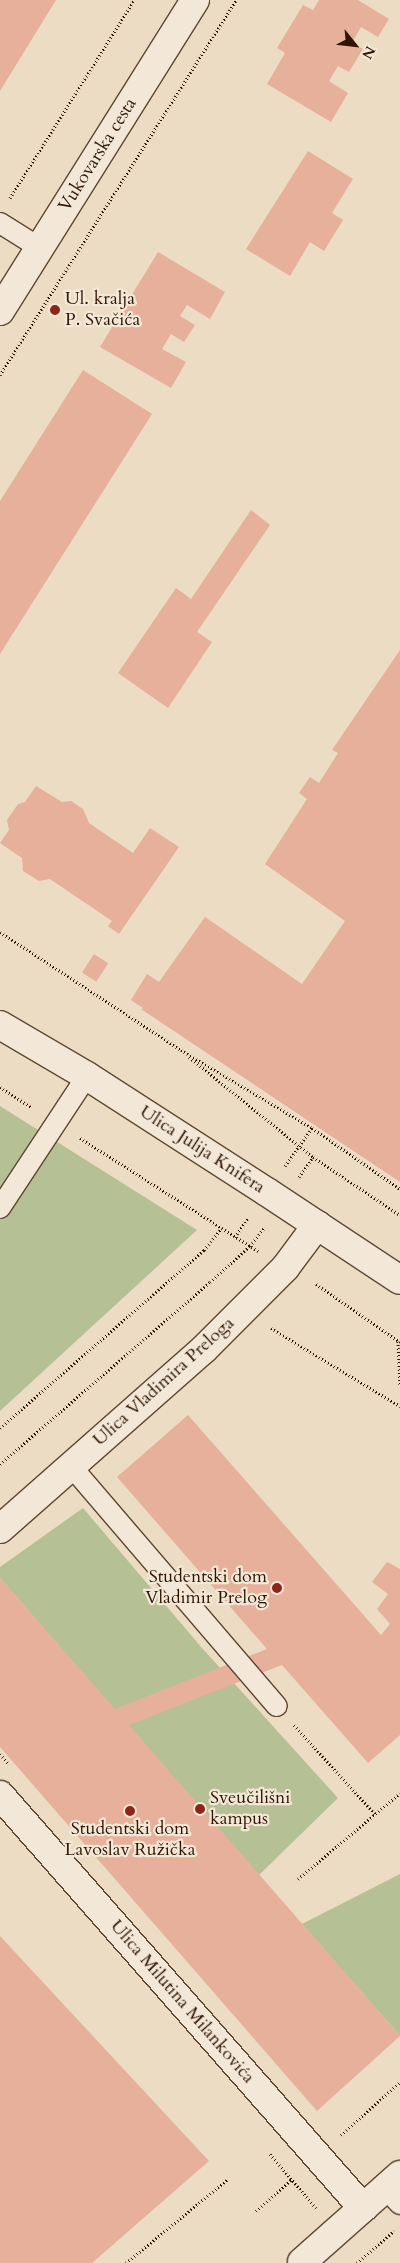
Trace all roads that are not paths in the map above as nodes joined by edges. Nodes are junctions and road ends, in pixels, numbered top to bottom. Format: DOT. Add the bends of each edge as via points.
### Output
graph roads {
  1 [pos="195,0"];
  2 [pos="3,214"];
  3 [pos="40,248"];
  4 [pos="0,311"];
  5 [pos="0,1025"];
  6 [pos="87,1076"];
  7 [pos="0,1208"];
  8 [pos="317,1225"];
  9 [pos="400,1280"];
  10 [pos="71,1466"];
  11 [pos="0,1529"];
  12 [pos="277,1706"];
  13 [pos="0,1795"];
  14 [pos="395,2189"];
  15 [pos="363,2208"];
  16 [pos="302,2262"];
  1 -- 3 [label="street, Vukovarska cesta"];
  2 -- 3 [label="lane"];
  3 -- 4 [label="street, Vukovarska cesta"];
  5 -- 6 [label="street, Ulica Julija Knifera"];
  6 -- 7 [label="lane"];
  6 -- 8 [label="street, Ulica Julija Knifera"];
  8 -- 9 [label="street, Ulica Julija Knifera"];
  8 -- 10 [label="street, Ulica Vladimira Preloga" via="285,1268 204,1349"];
  10 -- 11 [label="street, Ulica Vladimira Preloga"];
  10 -- 12 [label="lane"];
  13 -- 15 [label="street, Ulica Milutina Milankovića"];
  14 -- 15 [label="street"];
  15 -- 16 [label="street"];
}
